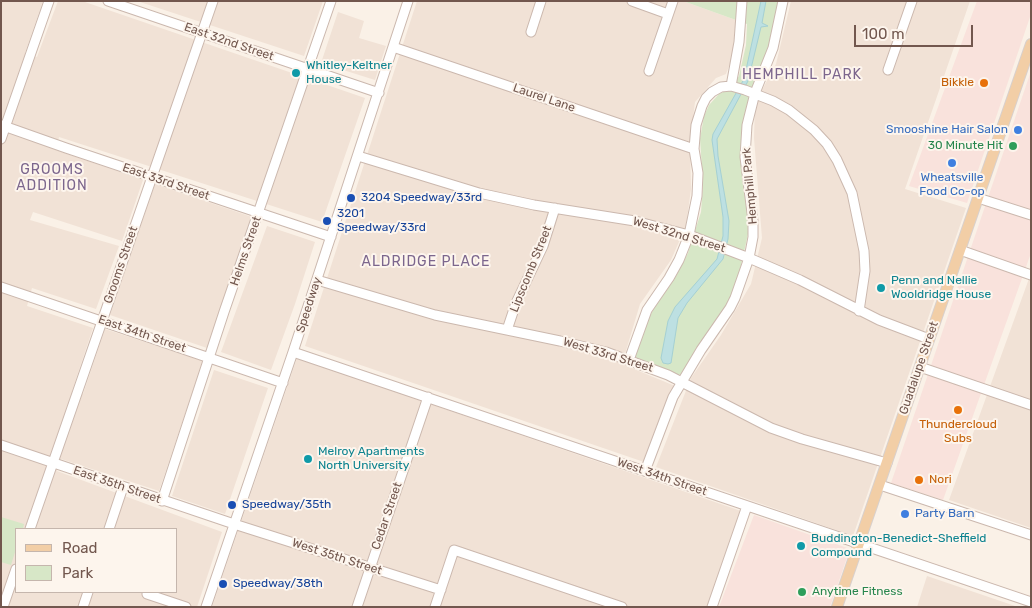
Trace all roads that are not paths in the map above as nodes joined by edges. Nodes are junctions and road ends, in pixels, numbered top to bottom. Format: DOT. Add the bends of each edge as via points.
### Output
graph roads {
  1 [pos="49,1"];
  2 [pos="108,1"];
  3 [pos="212,1"];
  4 [pos="331,1"];
  5 [pos="408,1"];
  6 [pos="541,1"];
  7 [pos="632,1"];
  8 [pos="673,1"];
  9 [pos="742,1"];
  10 [pos="783,1"];
  11 [pos="912,1"];
  12 [pos="668,14"];
  13 [pos="201,32"];
  14 [pos="531,32"];
  15 [pos="1031,44"];
  16 [pos="393,47"];
  17 [pos="308,69"];
  18 [pos="888,70"];
  19 [pos="649,71"];
  20 [pos="738,88"];
  21 [pos="379,93"];
  22 [pos="755,93"];
  23 [pos="4,125"];
  24 [pos="1,138"];
  25 [pos="694,149"];
  26 [pos="358,156"];
  27 [pos="151,177"];
  28 [pos="978,198"];
  29 [pos="555,208"];
  30 [pos="258,213"];
  31 [pos="1031,215"];
  32 [pos="689,235"];
  33 [pos="331,237"];
  34 [pos="960,250"];
  35 [pos="749,258"];
  36 [pos="1031,275"];
  37 [pos="317,280"];
  38 [pos="1,287"];
  39 [pos="859,311"];
  40 [pos="102,321"];
  41 [pos="507,330"];
  42 [pos="929,338"];
  43 [pos="293,352"];
  44 [pos="210,358"];
  45 [pos="629,360"];
  46 [pos="920,367"];
  47 [pos="682,381"];
  48 [pos="282,382"];
  49 [pos="428,398"];
  50 [pos="1031,405"];
  51 [pos="1,446"];
  52 [pos="53,463"];
  53 [pos="887,463"];
  54 [pos="645,471"];
  55 [pos="880,485"];
  56 [pos="123,487"];
  57 [pos="162,501"];
  58 [pos="747,506"];
  59 [pos="234,524"];
  60 [pos="30,528"];
  61 [pos="109,528"];
  62 [pos="1031,535"];
  63 [pos="859,544"];
  64 [pos="370,567"];
  65 [pos="15,572"];
  66 [pos="441,590"];
  67 [pos="88,593"];
  68 [pos="147,594"];
  69 [pos="1031,602"];
  70 [pos="3,607"];
  71 [pos="83,607"];
  72 [pos="186,607"];
  73 [pos="206,607"];
  74 [pos="357,607"];
  75 [pos="435,607"];
  76 [pos="622,607"];
  77 [pos="712,607"];
  78 [pos="837,607"];
  1 -- 23 [label="street"];
  2 -- 13 [label="street, East 32nd Street"];
  3 -- 13 [label="street, Grooms Street"];
  4 -- 17 [label="street, Helms Street"];
  5 -- 16 [label="street, Speedway"];
  6 -- 14 [label="street"];
  7 -- 12 [label="street"];
  8 -- 12 [label="street"];
  9 -- 20 [label="street"];
  10 -- 22 [label="street, Hemphill Park" via="773,48"];
  11 -- 18 [label="street"];
  12 -- 19 [label="street"];
  13 -- 17 [label="street, East 32nd Street"];
  13 -- 27 [label="street, Grooms Street"];
  15 -- 28 [label="main road, Guadalupe Street"];
  16 -- 21 [label="street, Speedway"];
  16 -- 25 [label="street, Laurel Lane"];
  17 -- 21 [label="street, East 32nd Street"];
  17 -- 30 [label="street, Helms Street"];
  20 -- 22 [label="street"];
  20 -- 25 [label="street" via="717,88 706,98 699,115"];
  21 -- 26 [label="street, Speedway"];
  22 -- 35 [label="street, Hemphill Park" via="745,156 753,221"];
  22 -- 39 [label="street" via="802,119 827,144 837,160 852,193 864,251"];
  23 -- 24 [label="street"];
  23 -- 27 [label="street, East 33rd Street"];
  25 -- 32 [label="street" via="697,196"];
  26 -- 29 [label="street, West 32nd Street" via="479,193"];
  26 -- 33 [label="street, Speedway"];
  27 -- 30 [label="street, East 33rd Street"];
  27 -- 40 [label="street, Grooms Street"];
  28 -- 31 [label="street"];
  28 -- 34 [label="main road, Guadalupe Street"];
  29 -- 32 [label="street, West 32nd Street" via="635,221"];
  29 -- 41 [label="street, Lipscomb Street" via="543,246"];
  30 -- 33 [label="street, East 33rd Street"];
  30 -- 44 [label="street, Helms Street"];
  32 -- 35 [label="street, West 32nd Street"];
  32 -- 45 [label="street" via="669,278 647,310"];
  33 -- 37 [label="street, Speedway"];
  34 -- 36 [label="street"];
  34 -- 42 [label="main road, Guadalupe Street"];
  35 -- 39 [label="street, West 32nd Street"];
  35 -- 47 [label="street, Hemphill Park" via="730,308"];
  37 -- 41 [label="street, West 33rd Street" via="435,315"];
  37 -- 43 [label="street, Speedway"];
  38 -- 40 [label="street, East 34th Street"];
  39 -- 42 [label="street, West 32nd Street"];
  40 -- 44 [label="street, East 34th Street"];
  40 -- 52 [label="street, Grooms Street"];
  41 -- 45 [label="street, West 33rd Street" via="583,346"];
  42 -- 46 [label="main road, Guadalupe Street"];
  43 -- 48 [label="street, Speedway"];
  43 -- 49 [label="street, West 34th Street"];
  44 -- 48 [label="street, East 34th Street"];
  44 -- 57 [label="street, Helms Street"];
  45 -- 47 [label="street, West 33rd Street"];
  46 -- 50 [label="street"];
  46 -- 53 [label="main road, Guadalupe Street"];
  47 -- 53 [label="street, West 33rd Street" via="771,428"];
  47 -- 54 [label="street, Hemphill Park"];
  48 -- 59 [label="street, Speedway"];
  49 -- 54 [label="street, West 34th Street"];
  49 -- 64 [label="street, Cedar Street"];
  51 -- 52 [label="street, East 35th Street"];
  52 -- 56 [label="street, East 35th Street"];
  52 -- 60 [label="street, Grooms Street"];
  53 -- 55 [label="main road, Guadalupe Street"];
  54 -- 58 [label="street, West 34th Street"];
  55 -- 62 [label="street"];
  55 -- 63 [label="main road, Guadalupe Street"];
  56 -- 57 [label="street, East 35th Street"];
  56 -- 61 [label="street"];
  57 -- 59 [label="street, East 35th Street"];
  58 -- 63 [label="street, West 34th Street"];
  58 -- 77 [label="street"];
  59 -- 64 [label="street, West 35th Street"];
  59 -- 73 [label="street, Speedway"];
  63 -- 69 [label="street, West 34th Street"];
  63 -- 78 [label="main road, Guadalupe Street"];
  64 -- 66 [label="street, West 35th Street"];
  64 -- 74 [label="street, Cedar Street"];
  65 -- 70 [label="street"];
  66 -- 75 [label="street"];
  66 -- 76 [label="street" via="454,550"];
  67 -- 71 [label="street"];
  68 -- 72 [label="street"];
}
